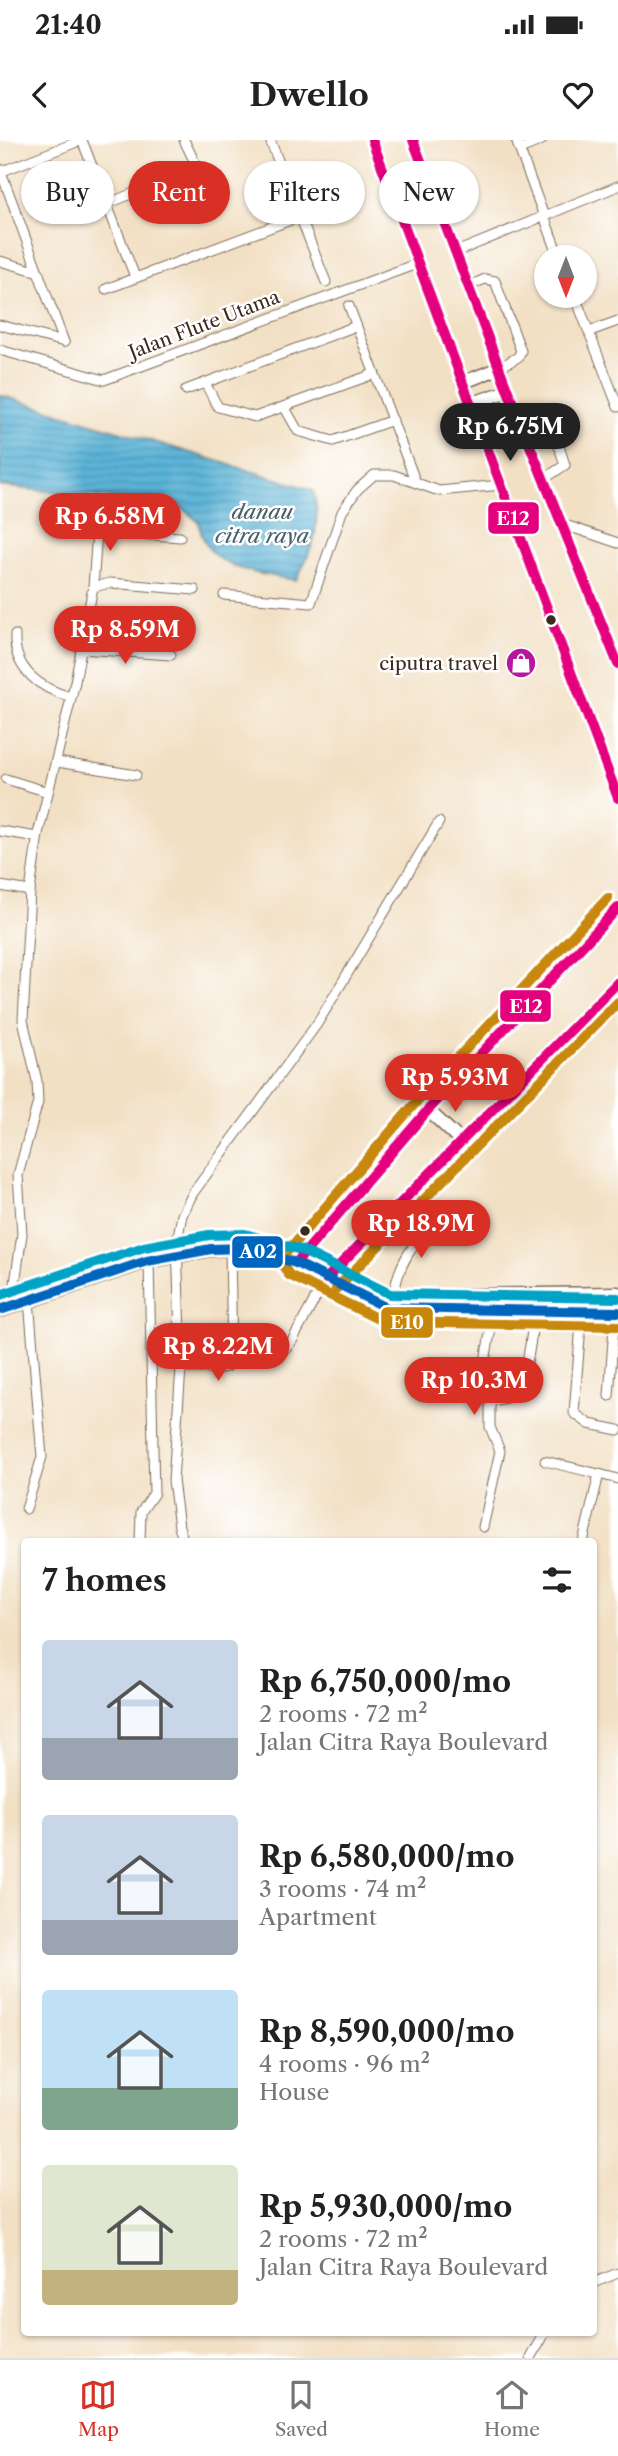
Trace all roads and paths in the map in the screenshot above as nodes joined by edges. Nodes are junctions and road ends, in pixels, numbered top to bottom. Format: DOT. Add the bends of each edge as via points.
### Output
graph roads {
  1 [pos="82,140"];
  2 [pos="184,140"];
  3 [pos="270,140"];
  4 [pos="372,140"];
  5 [pos="413,140"];
  6 [pos="542,140"];
  7 [pos="518,144"];
  8 [pos="90,161"];
  9 [pos="194,161"];
  10 [pos="279,161"];
  11 [pos="0,171"];
  12 [pos="618,186"];
  13 [pos="542,215"];
  14 [pos="114,222"];
  15 [pos="279,224"];
  16 [pos="304,224"];
  17 [pos="554,245"];
  18 [pos="456,252"];
  19 [pos="0,261"];
  20 [pos="419,263"];
  21 [pos="39,272"];
  22 [pos="135,277"];
  23 [pos="327,282"];
  24 [pos="469,286"];
  25 [pos="106,289"];
  26 [pos="349,306"];
  27 [pos="580,308"];
  28 [pos="618,321"];
  29 [pos="0,325"];
  30 [pos="356,326"];
  31 [pos="590,331"];
  32 [pos="0,350"];
  33 [pos="499,368"];
  34 [pos="374,374"];
  35 [pos="205,383"];
  36 [pos="462,383"];
  37 [pos="186,390"];
  38 [pos="508,391"];
  39 [pos="470,404"];
  40 [pos="618,407"];
  41 [pos="285,408"];
  42 [pos="393,420"];
  43 [pos="551,422"];
  44 [pos="544,479"];
  45 [pos="416,483"];
  46 [pos="501,485"];
  47 [pos="98,518"];
  48 [pos="562,524"];
  49 [pos="97,531"];
  50 [pos="180,537"];
  51 [pos="618,543"];
  52 [pos="93,587"];
  53 [pos="195,590"];
  54 [pos="224,595"];
  55 [pos="15,635"];
  56 [pos="82,649"];
  57 [pos="171,655"];
  58 [pos="618,664"];
  59 [pos="71,697"];
  60 [pos="57,762"];
  61 [pos="136,775"];
  62 [pos="6,779"];
  63 [pos="48,792"];
  64 [pos="618,798"];
  65 [pos="439,822"];
  66 [pos="0,831"];
  67 [pos="37,837"];
  68 [pos="0,886"];
  69 [pos="30,891"];
  70 [pos="618,908"];
  71 [pos="612,919"];
  72 [pos="618,982"];
  73 [pos="428,1110"];
  74 [pos="461,1141"];
  75 [pos="435,1220"];
  76 [pos="230,1249"];
  77 [pos="177,1254"];
  78 [pos="149,1261"];
  79 [pos="296,1263"];
  80 [pos="327,1279"];
  81 [pos="618,1294"];
  82 [pos="394,1295"];
  83 [pos="370,1297"];
  84 [pos="29,1300"];
  85 [pos="6,1307"];
  86 [pos="494,1311"];
  87 [pos="534,1312"];
  88 [pos="582,1312"];
  89 [pos="616,1312"];
  90 [pos="278,1356"];
  91 [pos="181,1367"];
  92 [pos="609,1396"];
  93 [pos="490,1402"];
  94 [pos="618,1430"];
  95 [pos="545,1461"];
  96 [pos="599,1474"];
  97 [pos="618,1479"];
  98 [pos="26,1509"];
  99 [pos="482,1527"];
  100 [pos="141,1538"];
  101 [pos="182,1538"];
  102 [pos="584,1538"];
  103 [pos="618,2273"];
  104 [pos="597,2281"];
  105 [pos="542,2336"];
  106 [pos="531,2358"];
  1 -- 8 [label="street"];
  1 -- 11 [label="street"];
  2 -- 9 [label="street"];
  3 -- 10 [label="street"];
  4 -- 20 [label="main road"];
  5 -- 18 [label="main road"];
  6 -- 7 [label="street"];
  7 -- 13 [label="street"];
  11 -- 21 [label="street"];
  12 -- 13 [label="street"];
  13 -- 17 [label="street"];
  13 -- 18 [label="street"];
  14 -- 22 [label="street"];
  15 -- 22 [label="street"];
  16 -- 23 [label="street"];
  18 -- 24 [label="main road"];
  19 -- 21 [label="street"];
  20 -- 32 [label="street, Jalan Flute Utama" via="104,380"];
  20 -- 36 [label="main road"];
  21 -- 29 [label="street" via="64,342"];
  22 -- 25 [label="street"];
  24 -- 33 [label="main road"];
  24 -- 33 [label="street" via="491,279 500,293 521,354"];
  26 -- 30 [label="street"];
  27 -- 31 [label="street"];
  28 -- 31 [label="street"];
  30 -- 34 [label="street"];
  30 -- 35 [label="street"];
  31 -- 40 [label="street"];
  33 -- 36 [label="main road"];
  33 -- 38 [label="main road"];
  34 -- 41 [label="street"];
  34 -- 42 [label="street"];
  35 -- 37 [label="street"];
  35 -- 41 [label="street" via="218,407 255,418"];
  36 -- 39 [label="main road"];
  38 -- 39 [label="main road"];
  38 -- 44 [label="main road"];
  39 -- 46 [label="main road"];
  41 -- 42 [label="street" via="298,431 333,441"];
  42 -- 45 [label="street"];
  43 -- 44 [label="street" via="565,465"];
  44 -- 48 [label="main road"];
  45 -- 46 [label="street" via="439,491"];
  45 -- 54 [label="street" via="383,473 357,490 342,512 311,603"];
  46 -- 64 [label="main road"];
  47 -- 49 [label="street"];
  48 -- 51 [label="street"];
  48 -- 58 [label="main road"];
  49 -- 50 [label="street"];
  49 -- 52 [label="street"];
  52 -- 53 [label="street" via="110,583"];
  52 -- 56 [label="street"];
  55 -- 59 [label="street" via="16,654 30,676"];
  56 -- 57 [label="street"];
  56 -- 59 [label="street"];
  59 -- 60 [label="street"];
  60 -- 61 [label="street"];
  60 -- 63 [label="street"];
  62 -- 63 [label="street"];
  63 -- 67 [label="street"];
  65 -- 77 [label="street" via="317,1024 185,1206"];
  66 -- 67 [label="street"];
  67 -- 69 [label="street"];
  68 -- 69 [label="street"];
  69 -- 85 [label="street" via="23,1020 38,1102 18,1175 22,1234"];
  70 -- 71 [label="main road"];
  71 -- 73 [label="main road"];
  72 -- 74 [label="main road"];
  73 -- 74 [label="main road"];
  73 -- 79 [label="main road"];
  74 -- 80 [label="main road"];
  75 -- 82 [label="street" via="403,1260"];
  76 -- 77 [label="highway"];
  76 -- 79 [label="highway" via="254,1249"];
  76 -- 91 [label="street" via="232,1357 222,1368"];
  77 -- 78 [label="highway"];
  77 -- 91 [label="street"];
  78 -- 84 [label="highway"];
  78 -- 100 [label="street" via="154,1493 141,1512"];
  79 -- 80 [label="highway"];
  80 -- 83 [label="highway"];
  80 -- 90 [label="street" via="292,1341"];
  81 -- 82 [label="highway"];
  82 -- 83 [label="highway"];
  83 -- 86 [label="highway" via="387,1308"];
  84 -- 85 [label="highway"];
  84 -- 98 [label="street" via="42,1457"];
  86 -- 87 [label="highway"];
  86 -- 93 [label="street" via="481,1384"];
  87 -- 88 [label="highway"];
  87 -- 93 [label="street" via="529,1355 518,1386 510,1396"];
  88 -- 89 [label="highway"];
  88 -- 94 [label="street" via="575,1413 589,1424"];
  89 -- 92 [label="street"];
  91 -- 101 [label="street" via="173,1480"];
  93 -- 99 [label="street" via="490,1427 500,1451"];
  95 -- 96 [label="street"];
  96 -- 97 [label="street"];
  96 -- 102 [label="street"];
  103 -- 104 [label="street"];
  105 -- 106 [label="street"];
}
